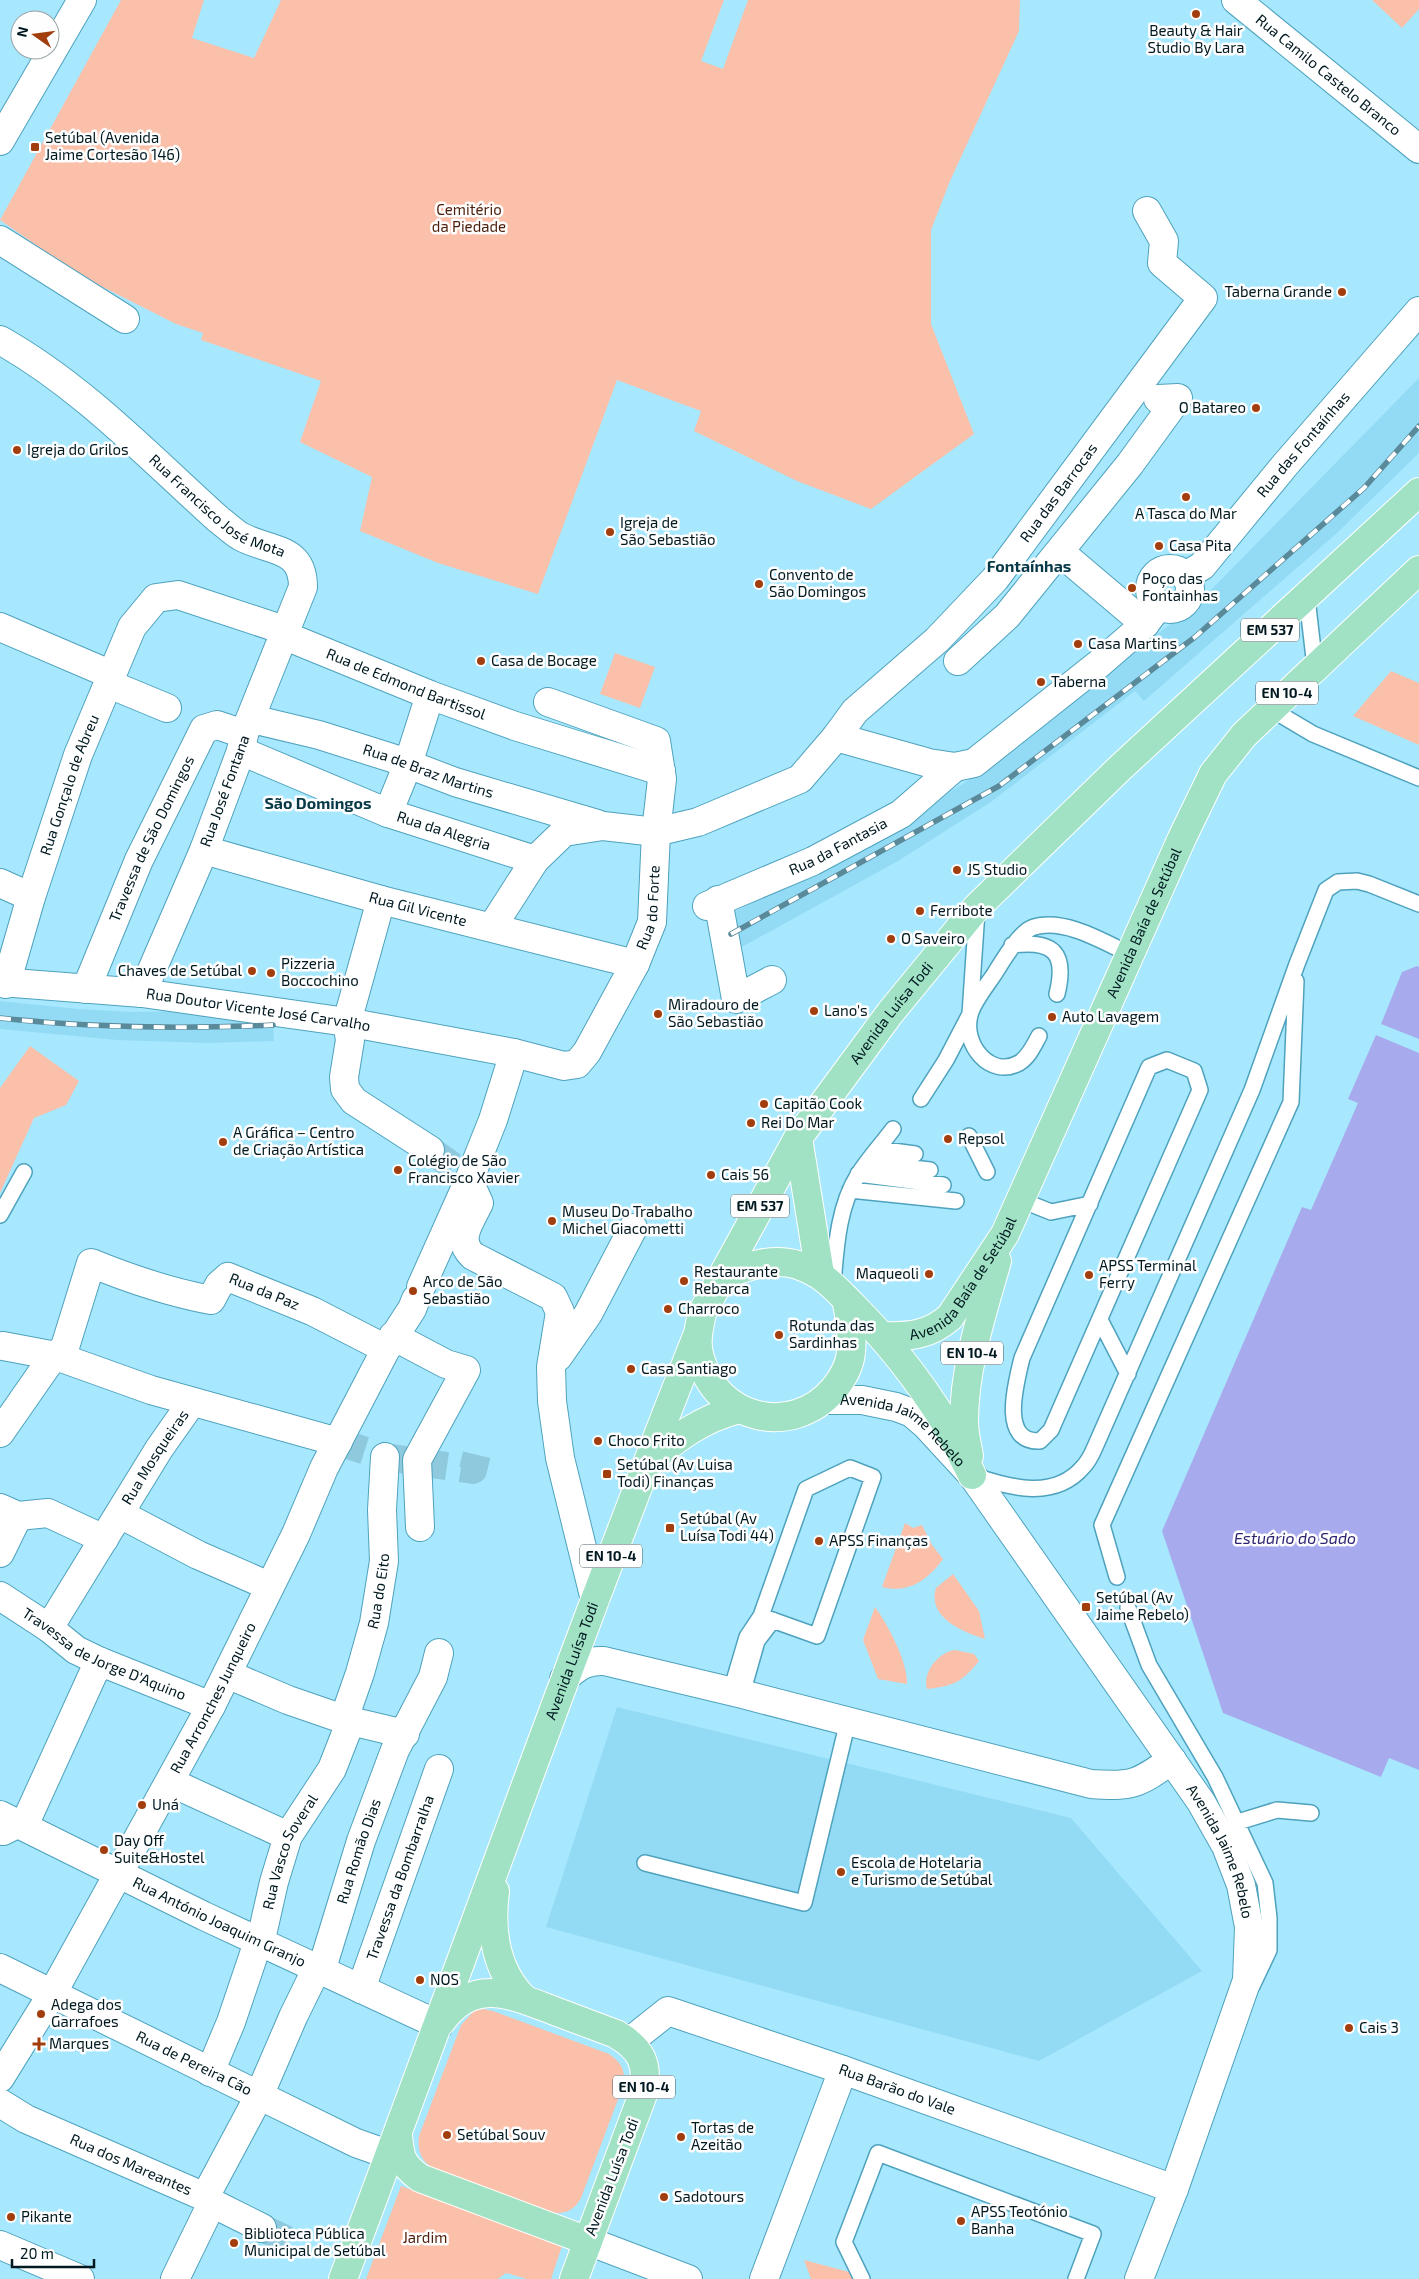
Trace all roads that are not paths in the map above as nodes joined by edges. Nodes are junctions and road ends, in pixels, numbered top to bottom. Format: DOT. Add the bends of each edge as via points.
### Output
graph roads {
  1 [pos="82,0"];
  2 [pos="1236,0"];
  3 [pos="0,141"];
  4 [pos="1419,149"];
  5 [pos="1147,212"];
  6 [pos="0,240"];
  7 [pos="1419,311"];
  8 [pos="125,319"];
  9 [pos="0,340"];
  10 [pos="1158,399"];
  11 [pos="1419,494"];
  12 [pos="1060,552"];
  13 [pos="1419,570"];
  14 [pos="303,587"];
  15 [pos="156,598"];
  16 [pos="1152,615"];
  17 [pos="0,627"];
  18 [pos="284,630"];
  19 [pos="958,660"];
  20 [pos="1315,667"];
  21 [pos="111,679"];
  22 [pos="430,696"];
  23 [pos="548,702"];
  24 [pos="167,708"];
  25 [pos="1271,709"];
  26 [pos="246,734"];
  27 [pos="836,737"];
  28 [pos="408,764"];
  29 [pos="955,767"];
  30 [pos="661,771"];
  31 [pos="1419,778"];
  32 [pos="388,812"];
  33 [pos="603,826"];
  34 [pos="656,832"];
  35 [pos="204,850"];
  36 [pos="535,860"];
  37 [pos="0,883"];
  38 [pos="31,897"];
  39 [pos="381,900"];
  40 [pos="1419,904"];
  41 [pos="977,907"];
  42 [pos="492,927"];
  43 [pos="1012,946"];
  44 [pos="1131,954"];
  45 [pos="634,964"];
  46 [pos="1297,964"];
  47 [pos="772,980"];
  48 [pos="3,983"];
  49 [pos="86,989"];
  50 [pos="142,993"];
  51 [pos="1057,994"];
  52 [pos="970,1014"];
  53 [pos="347,1022"];
  54 [pos="1040,1036"];
  55 [pos="514,1054"];
  56 [pos="929,1100"];
  57 [pos="893,1129"];
  58 [pos="969,1136"];
  59 [pos="798,1138"];
  60 [pos="878,1149"];
  61 [pos="430,1150"];
  62 [pos="915,1154"];
  63 [pos="863,1168"];
  64 [pos="930,1170"];
  65 [pos="24,1172"];
  66 [pos="988,1172"];
  67 [pos="943,1185"];
  68 [pos="850,1190"];
  69 [pos="474,1192"];
  70 [pos="1021,1200"];
  71 [pos="956,1201"];
  72 [pos="1090,1204"];
  73 [pos="0,1215"];
  74 [pos="633,1228"];
  75 [pos="1005,1234"];
  76 [pos="724,1275"];
  77 [pos="833,1286"];
  78 [pos="1100,1320"];
  79 [pos="697,1335"];
  80 [pos="883,1336"];
  81 [pos="389,1343"];
  82 [pos="3,1346"];
  83 [pos="56,1356"];
  84 [pos="552,1367"];
  85 [pos="1128,1374"];
  86 [pos="825,1400"];
  87 [pos="192,1402"];
  88 [pos="739,1409"];
  89 [pos="0,1433"];
  90 [pos="338,1442"];
  91 [pos="385,1457"];
  92 [pos="644,1467"];
  93 [pos="972,1475"];
  94 [pos="9,1512"];
  95 [pos="120,1514"];
  96 [pos="420,1527"];
  97 [pos="104,1539"];
  98 [pos="0,1553"];
  99 [pos="1117,1577"];
  100 [pos="269,1586"];
  101 [pos="0,1596"];
  102 [pos="594,1600"];
  103 [pos="1128,1608"];
  104 [pos="767,1618"];
  105 [pos="49,1628"];
  106 [pos="439,1653"];
  107 [pos="101,1662"];
  108 [pos="227,1674"];
  109 [pos="564,1679"];
  110 [pos="737,1692"];
  111 [pos="211,1706"];
  112 [pos="346,1720"];
  113 [pos="848,1721"];
  114 [pos="405,1734"];
  115 [pos="1172,1760"];
  116 [pos="439,1769"];
  117 [pos="170,1782"];
  118 [pos="1311,1813"];
  119 [pos="1238,1822"];
  120 [pos="5,1826"];
  121 [pos="288,1836"];
  122 [pos="500,1854"];
  123 [pos="645,1863"];
  124 [pos="117,1873"];
  125 [pos="260,1941"];
  126 [pos="0,1968"];
  127 [pos="317,1968"];
  128 [pos="361,1989"];
  129 [pos="52,1994"];
  130 [pos="524,1999"];
  131 [pos="439,2025"];
  132 [pos="1232,2028"];
  133 [pos="629,2042"];
  134 [pos="843,2070"];
  135 [pos="210,2072"];
  136 [pos="0,2078"];
  137 [pos="259,2096"];
  138 [pos="0,2102"];
  139 [pos="394,2145"];
  140 [pos="1174,2189"];
  141 [pos="209,2200"];
  142 [pos="262,2228"];
  143 [pos="588,2241"];
  144 [pos="0,2245"];
  145 [pos="80,2279"];
  146 [pos="175,2279"];
  147 [pos="343,2279"];
  148 [pos="574,2279"];
  149 [pos="688,2279"];
  150 [pos="764,2279"];
  151 [pos="862,2279"];
  152 [pos="1076,2279"];
  153 [pos="1139,2279"];
  1 -- 3 [label="street"];
  2 -- 4 [label="street, Rua Camilo Castelo Branco"];
  5 -- 27 [label="street, Rua das Barrocas" via="1164,241 1162,263 1203,298 995,579 936,640 855,712"];
  6 -- 8 [label="street"];
  7 -- 16 [label="street, Rua das Fontaínhas" via="1202,566 1185,576 1174,569 1155,575 1150,588 1154,600"];
  9 -- 14 [label="street, Rua Francisco José Mota" via="20,351 92,405 240,536 296,559 303,572"];
  10 -- 12 [label="street" via="1178,398"];
  11 -- 20 [label="lane" via="1307,598"];
  11 -- 41 [label="main road, Avenida Luísa Todi / EM 537" via="1120,768"];
  12 -- 16 [label="street"];
  12 -- 19 [label="street" via="1007,616"];
  13 -- 20 [label="main road, Avenida Baía de Setúbal / EN 10-4"];
  14 -- 18 [label="street, Rua José Fontana"];
  15 -- 18 [label="street, Rua de Edmond Bartissol" via="178,595"];
  15 -- 21 [label="street, Rua Gonçalo de Abreu" via="132,628"];
  16 -- 29 [label="street" via="1077,682 974,763"];
  17 -- 21 [label="street"];
  18 -- 22 [label="street, Rua de Edmond Bartissol" via="294,639"];
  18 -- 26 [label="street, Rua José Fontana"];
  20 -- 25 [label="main road, Avenida Baía de Setúbal / EN 10-4"];
  21 -- 24 [label="street"];
  21 -- 38 [label="street, Rua Gonçalo de Abreu" via="78,754"];
  22 -- 28 [label="street"];
  22 -- 30 [label="street, Rua de Edmond Bartissol"];
  23 -- 30 [label="street, Rua do Forte" via="656,741"];
  25 -- 31 [label="lane" via="1313,734"];
  25 -- 44 [label="main road, Avenida Baía de Setúbal / EN 10-4" via="1244,735 1214,774"];
  26 -- 28 [label="street, Rua de Braz Martins" via="319,735"];
  26 -- 32 [label="street, Rua da Alegria"];
  26 -- 35 [label="street, Rua José Fontana"];
  26 -- 49 [label="street, Travessa de São Domingos" via="217,725 204,729 140,860"];
  27 -- 29 [label="street"];
  27 -- 34 [label="street, Rua das Barrocas" via="800,779 698,822"];
  28 -- 32 [label="street"];
  28 -- 33 [label="street, Rua de Braz Martins" via="455,782"];
  29 -- 47 [label="street, Rua da Fantasia" via="901,814 814,861 712,903 736,999"];
  30 -- 34 [label="street, Rua do Forte"];
  32 -- 36 [label="street, Rua da Alegria"];
  33 -- 34 [label="street, Rua das Barrocas"];
  33 -- 36 [label="street" via="564,832"];
  34 -- 45 [label="street, Rua do Forte" via="652,922"];
  35 -- 39 [label="street, Rua Gil Vicente"];
  35 -- 50 [label="street, Rua José Fontana"];
  36 -- 42 [label="street"];
  37 -- 38 [label="street"];
  38 -- 48 [label="street, Rua Gonçalo de Abreu"];
  39 -- 42 [label="street, Rua Gil Vicente"];
  39 -- 53 [label="street"];
  40 -- 46 [label="lane" via="1369,884 1338,882 1326,890"];
  41 -- 52 [label="lane"];
  41 -- 59 [label="main road, Avenida Luísa Todi / EM 537" via="890,1013"];
  42 -- 45 [label="street, Rua Gil Vicente"];
  43 -- 44 [label="lane" via="1033,927 1055,926 1081,931"];
  43 -- 51 [label="lane" via="1036,943 1054,952 1061,965"];
  43 -- 52 [label="lane"];
  44 -- 70 [label="main road, Avenida Baía de Setúbal / EN 10-4"];
  45 -- 55 [label="street, Rua do Forte" via="588,1052 577,1064 564,1066"];
  46 -- 85 [label="lane" via="1252,1090"];
  46 -- 99 [label="lane" via="1291,1102 1102,1525"];
  48 -- 49 [label="street, Rua Doutor Vicente José Carvalho"];
  49 -- 50 [label="street, Rua Doutor Vicente José Carvalho"];
  50 -- 53 [label="street, Rua Doutor Vicente José Carvalho"];
  52 -- 54 [label="lane" via="968,1029 976,1054 997,1065 1019,1063"];
  52 -- 56 [label="lane" via="932,1083"];
  53 -- 55 [label="street, Rua Doutor Vicente José Carvalho"];
  53 -- 61 [label="street" via="350,1040 345,1089 354,1101"];
  55 -- 81 [label="street, Rua Arronches Junqueiro" via="486,1137 456,1209 416,1298"];
  57 -- 60 [label="lane"];
  58 -- 66 [label="lane"];
  59 -- 76 [label="main road, Avenida Luísa Todi / EM 537"];
  59 -- 77 [label="main road, EM 537"];
  60 -- 62 [label="lane"];
  60 -- 63 [label="lane"];
  63 -- 64 [label="lane"];
  63 -- 67 [label="lane"];
  63 -- 68 [label="lane"];
  65 -- 73 [label="lane"];
  68 -- 71 [label="lane"];
  68 -- 77 [label="lane" via="836,1250"];
  69 -- 84 [label="street" via="479,1203 463,1239 465,1249 553,1297 560,1312"];
  70 -- 72 [label="lane" via="1052,1212"];
  70 -- 75 [label="main road, Avenida Baía de Setúbal / EN 10-4"];
  72 -- 78 [label="lane" via="1022,1358 1014,1394 1015,1425 1020,1436 1029,1441 1040,1441 1051,1430"];
  72 -- 78 [label="lane" via="1149,1067 1168,1060 1194,1071 1200,1090"];
  74 -- 84 [label="street" via="588,1314"];
  75 -- 80 [label="main road, Avenida Baía de Setúbal / EN 10-4" via="940,1326 917,1335"];
  75 -- 93 [label="main road, EN 10-4" via="980,1318 966,1390 964,1424"];
  76 -- 77 [label="main road" via="772,1261 796,1264"];
  76 -- 79 [label="main road" via="702,1313"];
  77 -- 80 [label="main road, Avenida Jaime Rebelo"];
  77 -- 86 [label="main road" via="852,1327 852,1354 842,1379"];
  78 -- 85 [label="lane"];
  79 -- 88 [label="main road" via="699,1357 707,1378 721,1396"];
  79 -- 92 [label="main road, Avenida Luísa Todi / EN 10-4"];
  80 -- 93 [label="main road, Avenida Jaime Rebelo" via="944,1421"];
  81 -- 83 [label="street, Rua da Paz" via="228,1277 211,1300 134,1280 91,1262 65,1347"];
  81 -- 90 [label="street, Rua Arronches Junqueiro"];
  81 -- 96 [label="street" via="466,1370 418,1460"];
  82 -- 83 [label="street"];
  83 -- 87 [label="street"];
  83 -- 89 [label="street"];
  84 -- 102 [label="street" via="552,1401 560,1458"];
  85 -- 93 [label="lane" via="1096,1447 1083,1467 1067,1481 1048,1488 1028,1489"];
  86 -- 88 [label="main road" via="805,1412 783,1417 760,1416"];
  86 -- 93 [label="street, Avenida Jaime Rebelo" via="862,1400 912,1413"];
  87 -- 90 [label="street"];
  87 -- 95 [label="street, Rua Mosqueiras"];
  88 -- 92 [label="main road, Avenida Luísa Todi / EN 10-4" via="697,1424 672,1441"];
  90 -- 100 [label="street, Rua Arronches Junqueiro"];
  91 -- 112 [label="street, Rua do Eito" via="384,1561 371,1632"];
  92 -- 102 [label="main road, Avenida Luísa Todi / EN 10-4"];
  93 -- 115 [label="street, Avenida Jaime Rebelo"];
  94 -- 97 [label="street" via="48,1513"];
  94 -- 98 [label="street"];
  95 -- 97 [label="street, Rua Mosqueiras"];
  95 -- 100 [label="street" via="198,1555"];
  97 -- 105 [label="street, Rua Mosqueiras"];
  100 -- 108 [label="street, Rua Arronches Junqueiro"];
  101 -- 105 [label="street, Travessa de Jorge D'Aquino"];
  102 -- 109 [label="main road, Avenida Luísa Todi / EN 10-4"];
  103 -- 119 [label="lane" via="1149,1665 1215,1776"];
  104 -- 104 [label="lane" via="816,1636 873,1477 850,1468 806,1489"];
  104 -- 110 [label="lane" via="747,1637"];
  105 -- 107 [label="street, Travessa de Jorge D'Aquino" via="76,1650"];
  106 -- 114 [label="street, Rua Romão Dias" via="432,1677"];
  107 -- 111 [label="street, Travessa de Jorge D'Aquino"];
  107 -- 120 [label="street" via="27,1819"];
  108 -- 111 [label="street, Rua Arronches Junqueiro"];
  108 -- 112 [label="street"];
  109 -- 110 [label="street" via="577,1667 595,1661"];
  109 -- 122 [label="main road, Avenida Luísa Todi / EN 10-4"];
  110 -- 113 [label="street"];
  111 -- 117 [label="street, Rua Arronches Junqueiro"];
  112 -- 114 [label="street"];
  112 -- 121 [label="street, Rua Vasco Soveral" via="348,1728 332,1768"];
  113 -- 115 [label="street" via="1091,1784 1119,1786 1141,1782"];
  113 -- 123 [label="lane" via="804,1903"];
  114 -- 127 [label="street, Rua Romão Dias" via="361,1841 323,1965"];
  115 -- 132 [label="street, Avenida Jaime Rebelo" via="1226,1846 1241,1885 1249,1927 1247,1980"];
  116 -- 128 [label="street, Travessa da Bombarralha"];
  117 -- 121 [label="street"];
  117 -- 124 [label="street, Rua Arronches Junqueiro"];
  118 -- 119 [label="lane" via="1276,1810"];
  119 -- 132 [label="lane" via="1265,1883 1270,1950"];
  120 -- 124 [label="street, Rua António Joaquim Granjo"];
  121 -- 125 [label="street, Rua Vasco Soveral"];
  122 -- 130 [label="main road, Avenida Luísa Todi / EN 10-4" via="492,1913 495,1942 512,1987"];
  122 -- 131 [label="main road, Avenida Luísa Todi / EN 10-4"];
  124 -- 125 [label="street, Rua António Joaquim Granjo"];
  124 -- 129 [label="street, Rua Arronches Junqueiro"];
  125 -- 127 [label="street, Rua António Joaquim Granjo"];
  125 -- 135 [label="street, Rua Vasco Soveral"];
  126 -- 129 [label="street, Rua de Pereira Cão"];
  127 -- 128 [label="street, Rua António Joaquim Granjo"];
  127 -- 137 [label="street, Rua Romão Dias"];
  128 -- 131 [label="street, Rua António Joaquim Granjo"];
  129 -- 135 [label="street, Rua de Pereira Cão"];
  129 -- 136 [label="street, Rua Arronches Junqueiro"];
  130 -- 131 [label="main road, Avenida Luísa Todi / EN 10-4" via="509,1994 482,1994 457,2005"];
  130 -- 133 [label="main road, Avenida Luísa Todi / EN 10-4"];
  131 -- 139 [label="main road, Avenida Luísa Todi / EN 10-4"];
  132 -- 140 [label="street, Avenida Jaime Rebelo"];
  133 -- 134 [label="street, Rua Barão do Vale" via="668,2011"];
  133 -- 143 [label="main road, Avenida Luísa Todi / EN 10-4" via="644,2065 646,2080"];
  134 -- 140 [label="street, Rua Barão do Vale"];
  134 -- 150 [label="street"];
  135 -- 137 [label="street, Rua de Pereira Cão"];
  137 -- 139 [label="street, Rua de Pereira Cão" via="356,2143"];
  137 -- 141 [label="street, Rua Romão Dias"];
  138 -- 141 [label="street, Rua dos Mareantes" via="26,2119"];
  139 -- 143 [label="main road" via="406,2168 420,2178"];
  139 -- 147 [label="main road, Avenida Luísa Todi / EN 10-4"];
  140 -- 153 [label="street, Avenida Jaime Rebelo"];
  141 -- 142 [label="street, Rua dos Mareantes"];
  141 -- 146 [label="street, Rua Romão Dias"];
  143 -- 148 [label="main road, Avenida Luísa Todi / EN 10-4"];
  143 -- 149 [label="street"];
  144 -- 145 [label="street"];
  151 -- 152 [label="lane" via="844,2242 878,2153 1093,2234"];
}
